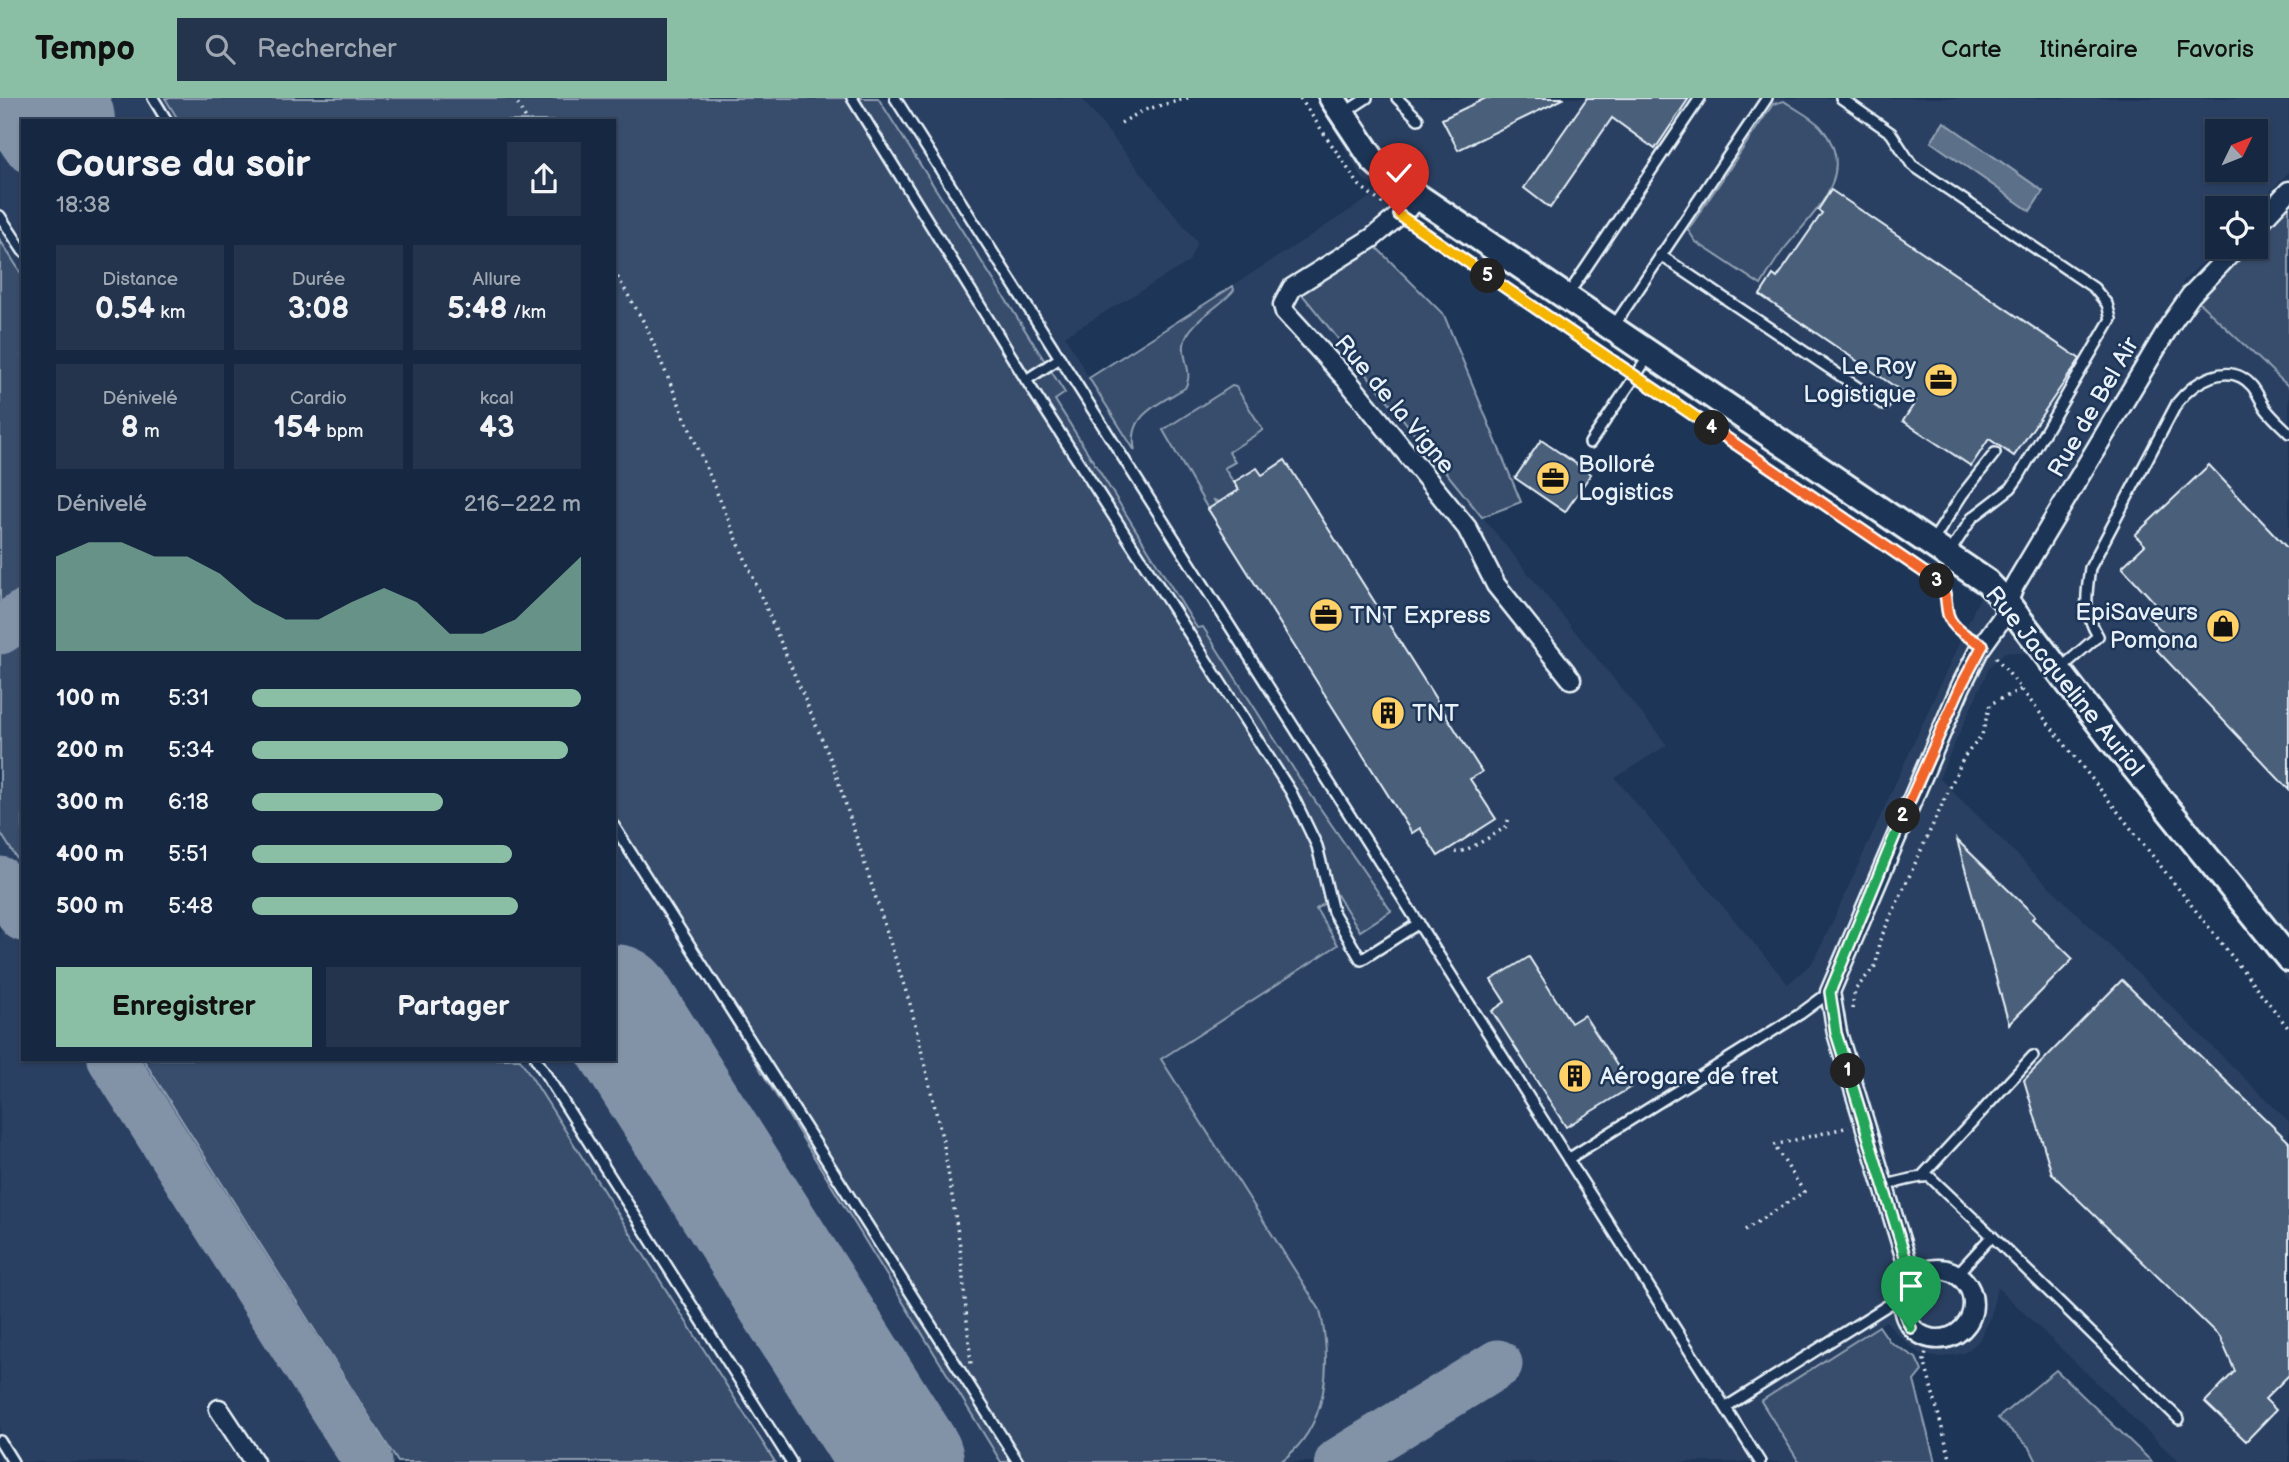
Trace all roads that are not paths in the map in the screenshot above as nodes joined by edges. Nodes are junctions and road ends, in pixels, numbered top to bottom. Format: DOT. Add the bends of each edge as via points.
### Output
graph roads {
  1 [pos="153,98"];
  2 [pos="852,98"];
  3 [pos="895,98"];
  4 [pos="1367,98"];
  5 [pos="1397,98"];
  6 [pos="1700,98"];
  7 [pos="1767,98"];
  8 [pos="1841,98"];
  9 [pos="1337,106"];
  10 [pos="166,119"];
  11 [pos="1418,119"];
  12 [pos="2289,191"];
  13 [pos="1420,198"];
  14 [pos="2268,213"];
  15 [pos="0,216"];
  16 [pos="21,248"];
  17 [pos="1660,255"];
  18 [pos="2226,259"];
  19 [pos="1567,298"];
  20 [pos="1612,328"];
  21 [pos="1650,354"];
  22 [pos="1060,358"];
  23 [pos="1026,380"];
  24 [pos="1884,405"];
  25 [pos="2289,433"];
  26 [pos="1590,443"];
  27 [pos="1995,453"];
  28 [pos="1940,549"];
  29 [pos="2007,603"];
  30 [pos="2058,671"];
  31 [pos="1571,678"];
  32 [pos="616,829"];
  33 [pos="1419,923"];
  34 [pos="2289,958"];
  35 [pos="1830,992"];
  36 [pos="2033,1056"];
  37 [pos="537,1061"];
  38 [pos="1568,1159"];
  39 [pos="1922,1176"];
  40 [pos="1885,1185"];
  41 [pos="1992,1236"];
  42 [pos="1956,1275"];
  43 [pos="1908,1287"];
  44 [pos="1726,1407"];
  45 [pos="219,1409"];
  46 [pos="2179,1419"];
  47 [pos="0,1441"];
  48 [pos="13,1462"];
  49 [pos="254,1462"];
  50 [pos="791,1462"];
  51 [pos="1017,1462"];
  52 [pos="1760,1462"];
  1 -- 10 [label="lane"];
  2 -- 23 [label="lane"];
  3 -- 22 [label="lane"];
  4 -- 9 [label="lane"];
  5 -- 11 [label="lane"];
  6 -- 19 [label="lane"];
  7 -- 17 [label="lane"];
  8 -- 28 [label="lane" via="1891,132 1912,165 2094,288 2107,304 2111,319 2011,488"];
  9 -- 13 [label="street, Rue Jacqueline Auriol" via="1384,172"];
  12 -- 14 [label="street"];
  13 -- 19 [label="street, Rue Jacqueline Auriol"];
  13 -- 31 [label="street, Rue de la Vigne" via="1372,238 1292,288 1284,312 1347,380 1467,528 1496,585"];
  15 -- 16 [label="lane"];
  17 -- 20 [label="lane"];
  17 -- 24 [label="lane"];
  18 -- 29 [label="street, Rue de Bel Air" via="2170,325"];
  19 -- 20 [label="street, Rue Jacqueline Auriol"];
  20 -- 21 [label="street, Rue Jacqueline Auriol"];
  21 -- 26 [label="lane"];
  21 -- 28 [label="street, Rue Jacqueline Auriol"];
  22 -- 23 [label="lane"];
  22 -- 33 [label="lane"];
  23 -- 33 [label="lane" via="1292,792 1317,846 1333,912 1361,960"];
  25 -- 30 [label="lane" via="2241,378 2213,375 2188,390 2090,568 2087,617 2098,636"];
  27 -- 28 [label="lane" via="1962,495"];
  28 -- 29 [label="street, Rue Jacqueline Auriol" via="1987,582"];
  29 -- 30 [label="street, Rue Jacqueline Auriol"];
  29 -- 35 [label="street, Rue de Bel Air" via="1961,686"];
  30 -- 34 [label="street, Rue Jacqueline Auriol"];
  32 -- 51 [label="lane"];
  33 -- 38 [label="lane"];
  35 -- 38 [label="lane"];
  35 -- 40 [label="street" via="1836,1033"];
  36 -- 39 [label="lane"];
  37 -- 50 [label="lane"];
  38 -- 44 [label="lane"];
  39 -- 40 [label="lane"];
  39 -- 41 [label="lane" via="1930,1177"];
  40 -- 43 [label="street"];
  41 -- 42 [label="lane"];
  41 -- 46 [label="lane"];
  42 -- 43 [label="street" via="1928,1270"];
  42 -- 43 [label="street" via="1972,1297 1970,1318 1964,1329 1942,1340 1928,1339 1904,1318 1902,1306"];
  43 -- 44 [label="lane"];
  44 -- 52 [label="lane"];
  45 -- 49 [label="street"];
  47 -- 48 [label="lane"];
}
